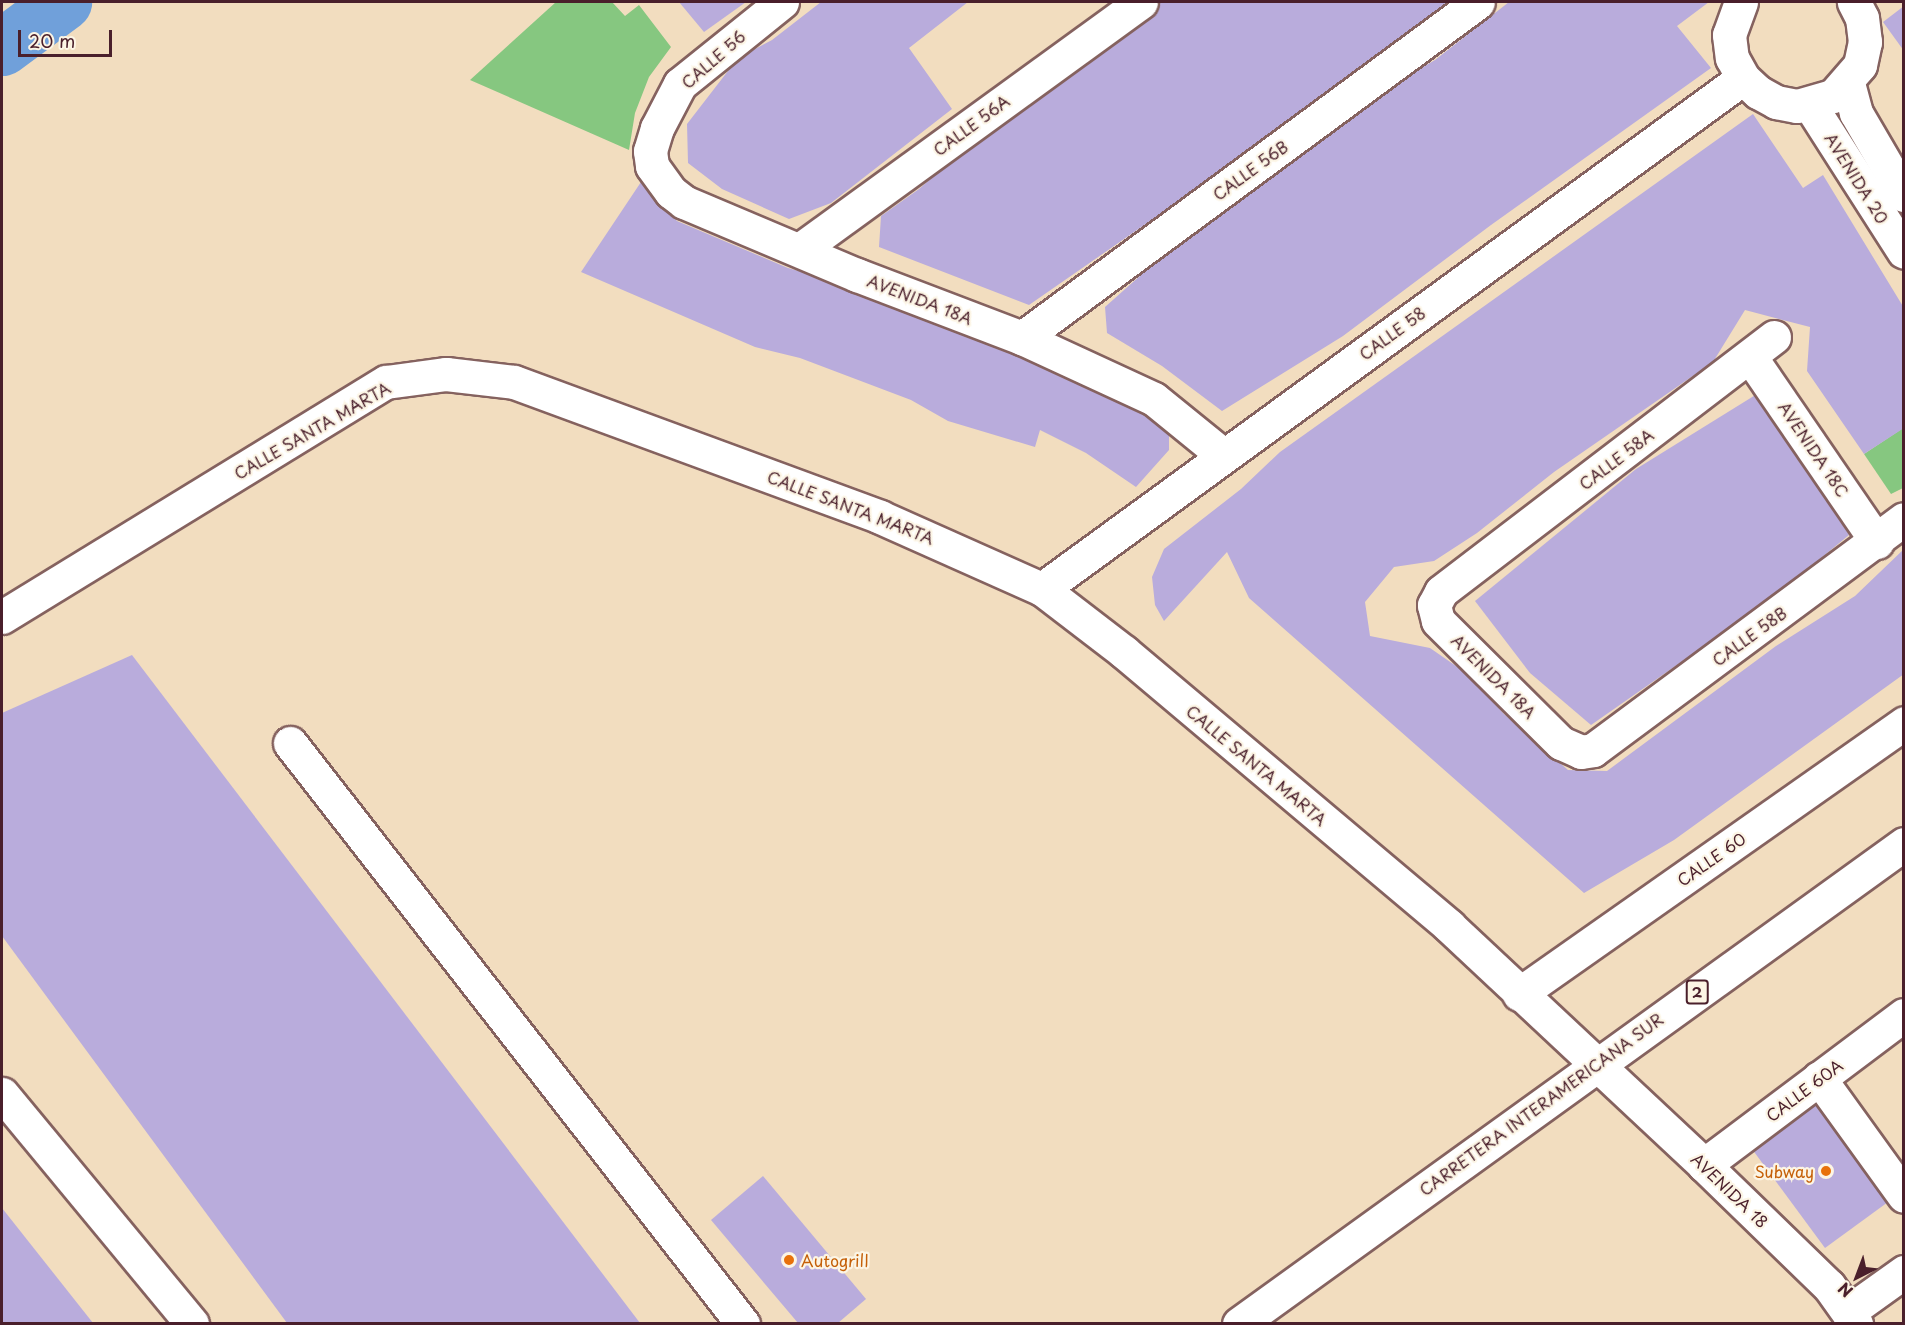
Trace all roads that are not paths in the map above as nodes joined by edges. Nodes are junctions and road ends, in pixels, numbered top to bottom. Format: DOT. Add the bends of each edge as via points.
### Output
graph roads {
  1 [pos="782,2"];
  2 [pos="1140,2"];
  3 [pos="1478,2"];
  4 [pos="1740,2"];
  5 [pos="1854,2"];
  6 [pos="1743,78"];
  7 [pos="1848,83"];
  8 [pos="1810,105"];
  9 [pos="657,128"];
  10 [pos="1904,195"];
  11 [pos="801,249"];
  12 [pos="1904,252"];
  13 [pos="1022,338"];
  14 [pos="1762,348"];
  15 [pos="1223,455"];
  16 [pos="1904,519"];
  17 [pos="1877,542"];
  18 [pos="1456,580"];
  19 [pos="1042,589"];
  20 [pos="2,617"];
  21 [pos="1904,723"];
  22 [pos="290,742"];
  23 [pos="1593,750"];
  24 [pos="1904,844"];
  25 [pos="1519,994"];
  26 [pos="1904,1015"];
  27 [pos="1595,1065"];
  28 [pos="1819,1078"];
  29 [pos="2,1094"];
  30 [pos="1704,1164"];
  31 [pos="1904,1196"];
  32 [pos="1904,1272"];
  33 [pos="1852,1318"];
  34 [pos="192,1323"];
  35 [pos="743,1323"];
  36 [pos="1239,1323"];
  1 -- 9 [label="main road, CALLE 56" via="680,84"];
  2 -- 11 [label="main road, CALLE 56A"];
  3 -- 13 [label="main road, CALLE 56B"];
  4 -- 6 [label="main road" via="1729,35 1732,58"];
  5 -- 7 [label="main road" via="1862,18 1865,42 1860,65"];
  6 -- 8 [label="main road" via="1776,102"];
  6 -- 15 [label="main road, CALLE 58"];
  7 -- 8 [label="main road" via="1833,96"];
  7 -- 10 [label="main road, AVENIDA 20" via="1856,113"];
  8 -- 12 [label="main road, AVENIDA 20"];
  9 -- 11 [label="main road, AVENIDA 18A" via="650,151 652,166 671,192 684,202"];
  11 -- 13 [label="main road, AVENIDA 18A"];
  13 -- 15 [label="main road, AVENIDA 18A" via="1154,399"];
  14 -- 17 [label="main road, AVENIDA 18C"];
  14 -- 18 [label="main road, CALLE 58A"];
  15 -- 19 [label="main road, CALLE 58"];
  16 -- 17 [label="main road, CALLE 58B"];
  17 -- 23 [label="main road, CALLE 58B"];
  18 -- 23 [label="main road, AVENIDA 18A" via="1441,592 1434,605 1438,621 1561,743 1581,752"];
  19 -- 20 [label="main road, CALLE SANTA MARTA" via="880,517 525,386 446,374 386,382"];
  19 -- 25 [label="main road, CALLE SANTA MARTA" via="1124,652 1449,926"];
  21 -- 25 [label="main road, CALLE 60"];
  22 -- 35 [label="main road"];
  24 -- 27 [label="main road, CARRETERA INTERAMERICANA SUR / 2"];
  25 -- 27 [label="main road, CALLE SANTA MARTA"];
  26 -- 28 [label="main road, CALLE 60A"];
  27 -- 30 [label="main road, AVENIDA 18"];
  27 -- 36 [label="main road, CARRETERA INTERAMERICANA SUR / 2"];
  28 -- 30 [label="main road, CALLE 60A"];
  28 -- 31 [label="main road"];
  29 -- 34 [label="main road"];
  30 -- 33 [label="main road, AVENIDA 18" via="1829,1286"];
  32 -- 33 [label="main road"];
}
